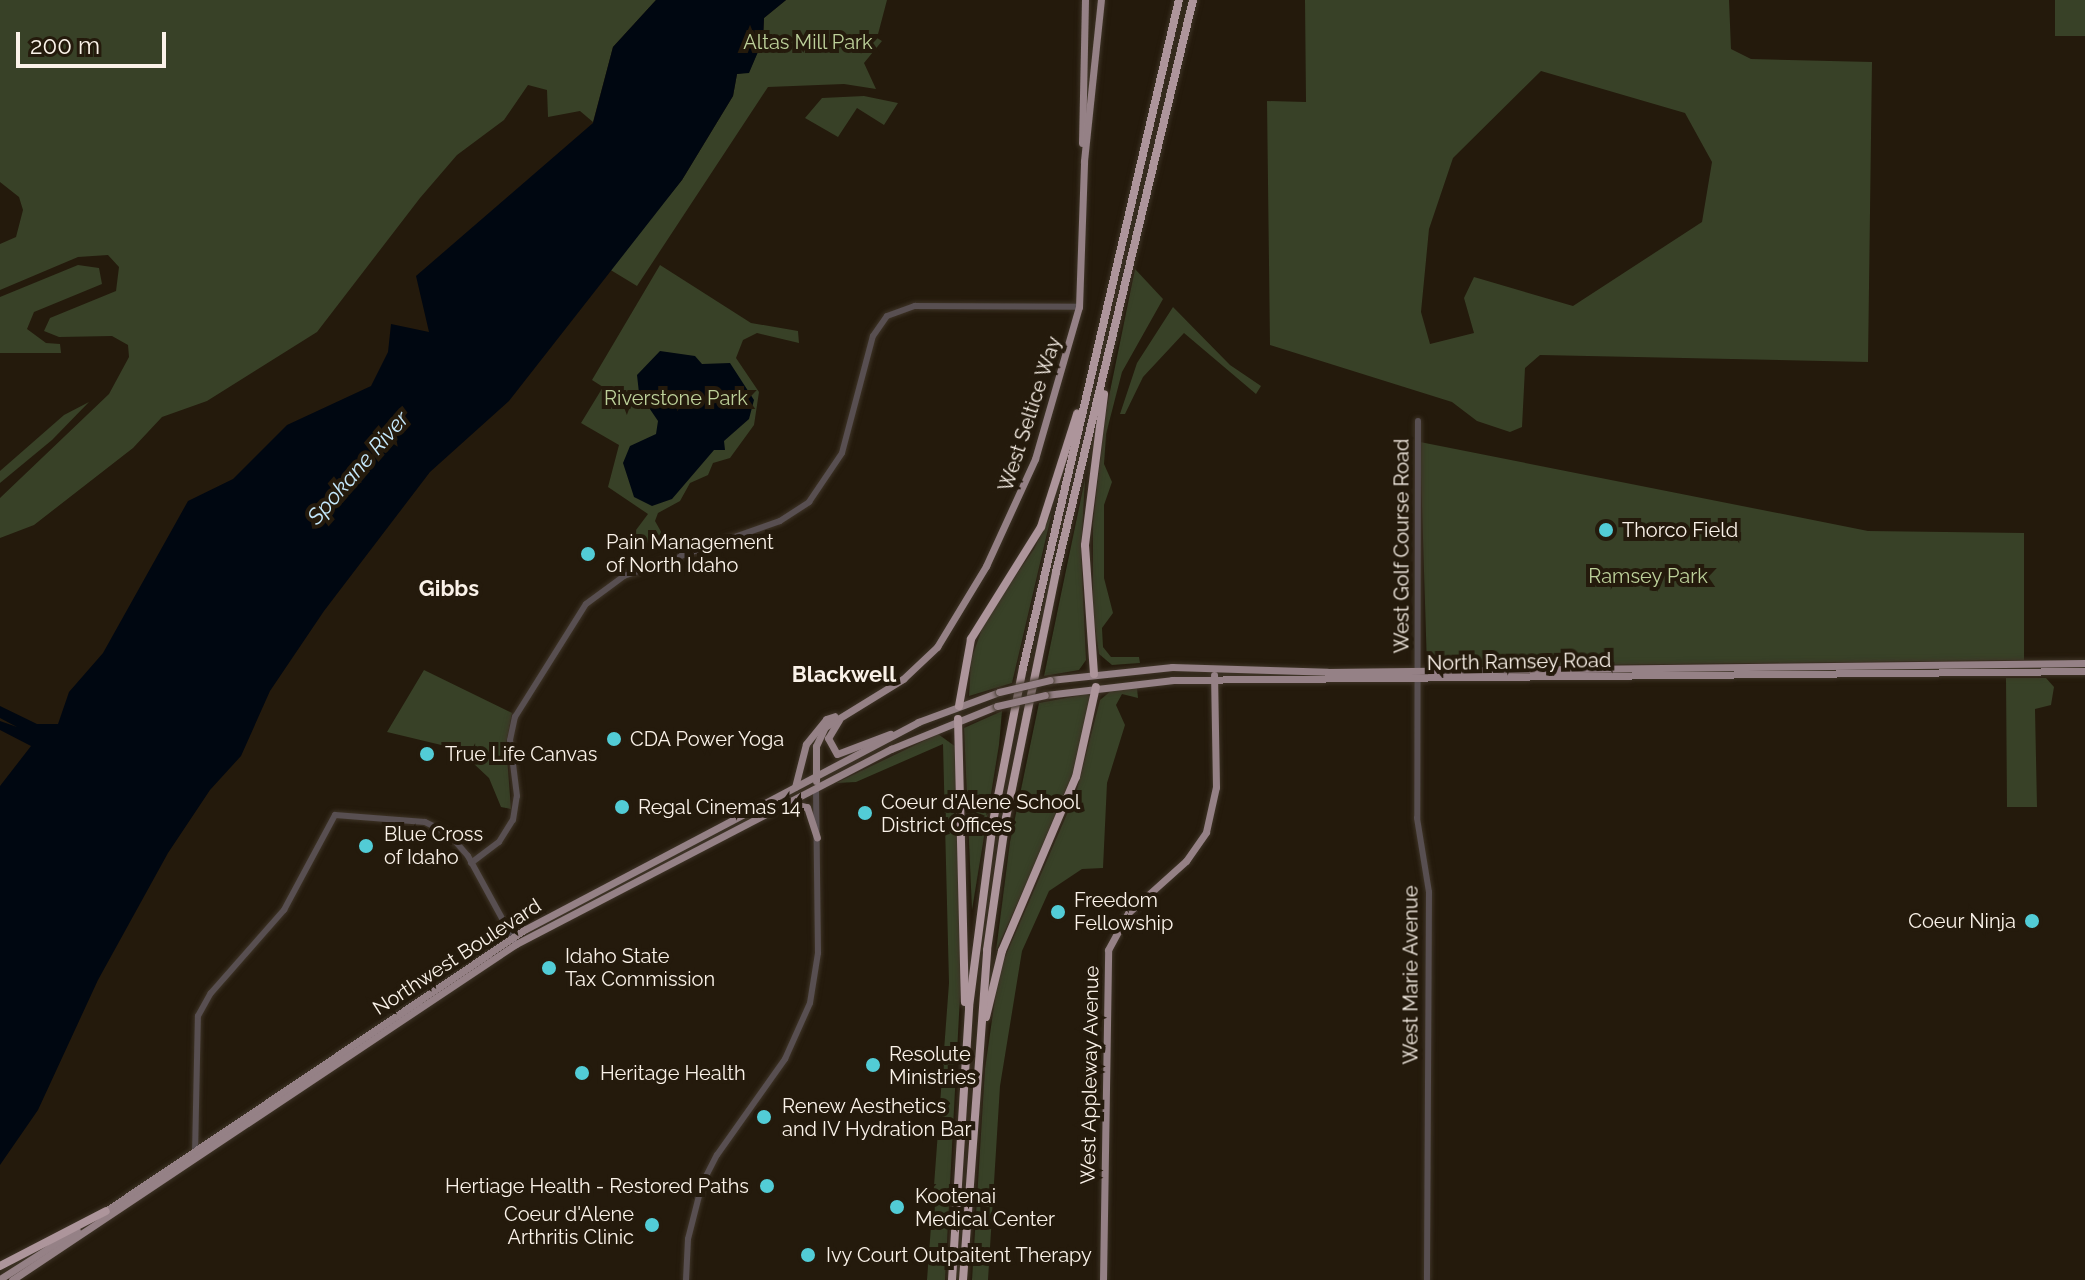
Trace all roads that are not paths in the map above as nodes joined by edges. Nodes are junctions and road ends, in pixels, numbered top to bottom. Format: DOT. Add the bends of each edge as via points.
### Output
graph roads {
  1 [pos="1085,0"];
  2 [pos="1101,0"];
  3 [pos="1179,0"];
  4 [pos="1193,0"];
  5 [pos="1084,161"];
  6 [pos="1079,307"];
  7 [pos="1115,326"];
  8 [pos="1096,353"];
  9 [pos="1418,421"];
  10 [pos="2085,663"];
  11 [pos="1214,669"];
  12 [pos="2085,671"];
  13 [pos="1094,674"];
  14 [pos="1418,675"];
  15 [pos="1214,680"];
  16 [pos="1096,687"];
  17 [pos="959,706"];
  18 [pos="844,712"];
  19 [pos="958,719"];
  20 [pos="918,722"];
  21 [pos="816,778"];
  22 [pos="793,789"];
  23 [pos="816,789"];
  24 [pos="787,803"];
  25 [pos="817,837"];
  26 [pos="471,863"];
  27 [pos="514,941"];
  28 [pos="978,1053"];
  29 [pos="966,1057"];
  30 [pos="195,1153"];
  31 [pos="106,1211"];
  32 [pos="0,1266"];
  33 [pos="0,1279"];
  34 [pos="12,1280"];
  35 [pos="686,1280"];
  36 [pos="950,1280"];
  37 [pos="964,1280"];
  38 [pos="1103,1280"];
  39 [pos="1427,1280"];
  1 -- 5 [label="main road, West Seltice Way"];
  2 -- 5 [label="main road, West Seltice Way"];
  3 -- 8 [label="highway"];
  4 -- 7 [label="highway"];
  5 -- 6 [label="main road, West Seltice Way"];
  6 -- 18 [label="main road, West Seltice Way" via="1035,459 986,566 919,667"];
  6 -- 26 [label="street" via="915,306 887,316 873,336 842,453 809,502 780,521 624,576 586,604 515,717 510,740 517,796 513,820 499,842"];
  7 -- 13 [label="highway" via="1085,545"];
  7 -- 28 [label="highway" via="1018,753 993,906"];
  8 -- 17 [label="highway" via="1041,527 971,639"];
  8 -- 29 [label="highway" via="993,822"];
  9 -- 14 [label="street, West Golf Course Road"];
  10 -- 14 [label="main road, North Ramsey Road"];
  11 -- 13 [label="main road, North Ramsey Road"];
  11 -- 14 [label="main road, North Ramsey Road"];
  11 -- 15 [label="main road, West Appleway Avenue"];
  12 -- 14 [label="main road, North Ramsey Road"];
  13 -- 16 [label="main road"];
  13 -- 17 [label="main road, North Ramsey Road, bridge" via="999,692"];
  14 -- 15 [label="main road, North Ramsey Road"];
  14 -- 39 [label="street, West Marie Avenue" via="1418,828 1429,892"];
  15 -- 16 [label="main road, North Ramsey Road"];
  15 -- 38 [label="main road, West Appleway Avenue" via="1216,787 1206,832 1186,861 1128,913 1108,950"];
  16 -- 19 [label="main road, North Ramsey Road, bridge"];
  16 -- 28 [label="highway" via="1076,777 1002,951"];
  17 -- 19 [label="main road"];
  17 -- 20 [label="main road, Northwest Boulevard"];
  18 -- 20 [label="main road" via="828,738 831,751 839,755"];
  18 -- 21 [label="main road, West Seltice Way" via="818,738"];
  18 -- 22 [label="main road" via="814,731"];
  19 -- 23 [label="main road, Northwest Boulevard"];
  19 -- 29 [label="highway" via="966,878"];
  20 -- 21 [label="main road, Northwest Boulevard"];
  21 -- 22 [label="main road, Northwest Boulevard"];
  21 -- 23 [label="main road, West Seltice Way"];
  22 -- 27 [label="main road, Northwest Boulevard"];
  23 -- 24 [label="main road, Northwest Boulevard"];
  23 -- 25 [label="street"];
  24 -- 25 [label="main road" via="807,807"];
  24 -- 27 [label="main road, Northwest Boulevard"];
  25 -- 35 [label="street" via="818,953 810,1003 786,1057 702,1184 688,1239"];
  26 -- 27 [label="street"];
  26 -- 30 [label="street" via="457,841 433,824 338,813 329,821 284,910 201,1007 195,1039"];
  27 -- 30 [label="main road, Northwest Boulevard"];
  28 -- 37 [label="highway"];
  29 -- 36 [label="highway"];
  30 -- 31 [label="main road, Northwest Boulevard"];
  30 -- 34 [label="main road, Northwest Boulevard"];
  31 -- 32 [label="highway"];
  31 -- 33 [label="main road, Northwest Boulevard"];
}
